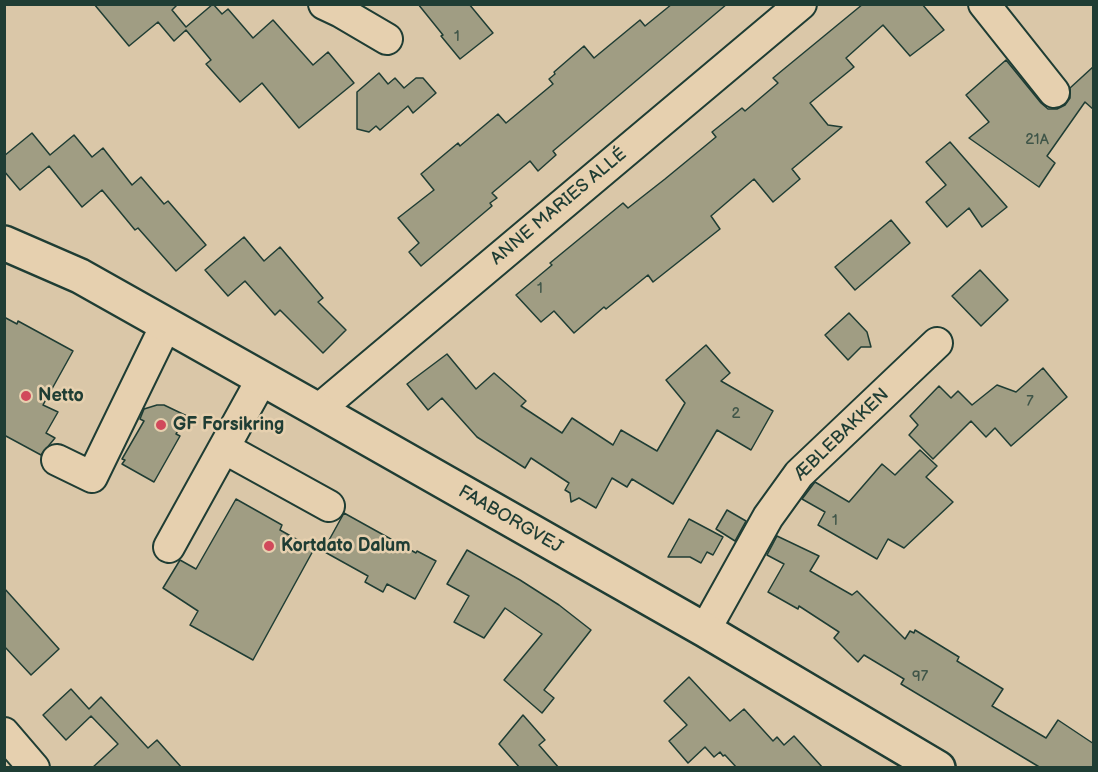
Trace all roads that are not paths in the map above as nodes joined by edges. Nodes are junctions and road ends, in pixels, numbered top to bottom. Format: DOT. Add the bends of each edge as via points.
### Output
graph roads {
  1 [pos="324,4"];
  2 [pos="801,4"];
  3 [pos="984,4"];
  4 [pos="387,39"];
  5 [pos="1054,92"];
  6 [pos="4,224"];
  7 [pos="4,243"];
  8 [pos="80,276"];
  9 [pos="166,325"];
  10 [pos="937,343"];
  11 [pos="262,379"];
  12 [pos="318,410"];
  13 [pos="224,448"];
  14 [pos="57,460"];
  15 [pos="329,506"];
  16 [pos="169,547"];
  17 [pos="705,630"];
  18 [pos="4,733"];
  19 [pos="34,768"];
  20 [pos="938,768"];
  1 -- 4 [label="street"];
  2 -- 12 [label="street, ANNE MARIES ALLÉ"];
  3 -- 5 [label="street"];
  6 -- 8 [label="main road, FAABORGVEJ"];
  7 -- 8 [label="main road, FAABORGVEJ"];
  8 -- 9 [label="main road, FAABORGVEJ"];
  9 -- 11 [label="main road, FAABORGVEJ"];
  9 -- 14 [label="street" via="92,477"];
  10 -- 17 [label="street, ÆBLEBAKKEN" via="799,474 768,517"];
  11 -- 12 [label="main road, FAABORGVEJ"];
  11 -- 13 [label="street"];
  12 -- 17 [label="main road, FAABORGVEJ"];
  13 -- 15 [label="street"];
  13 -- 16 [label="street"];
  17 -- 20 [label="main road, FAABORGVEJ"];
  18 -- 19 [label="street"];
}
